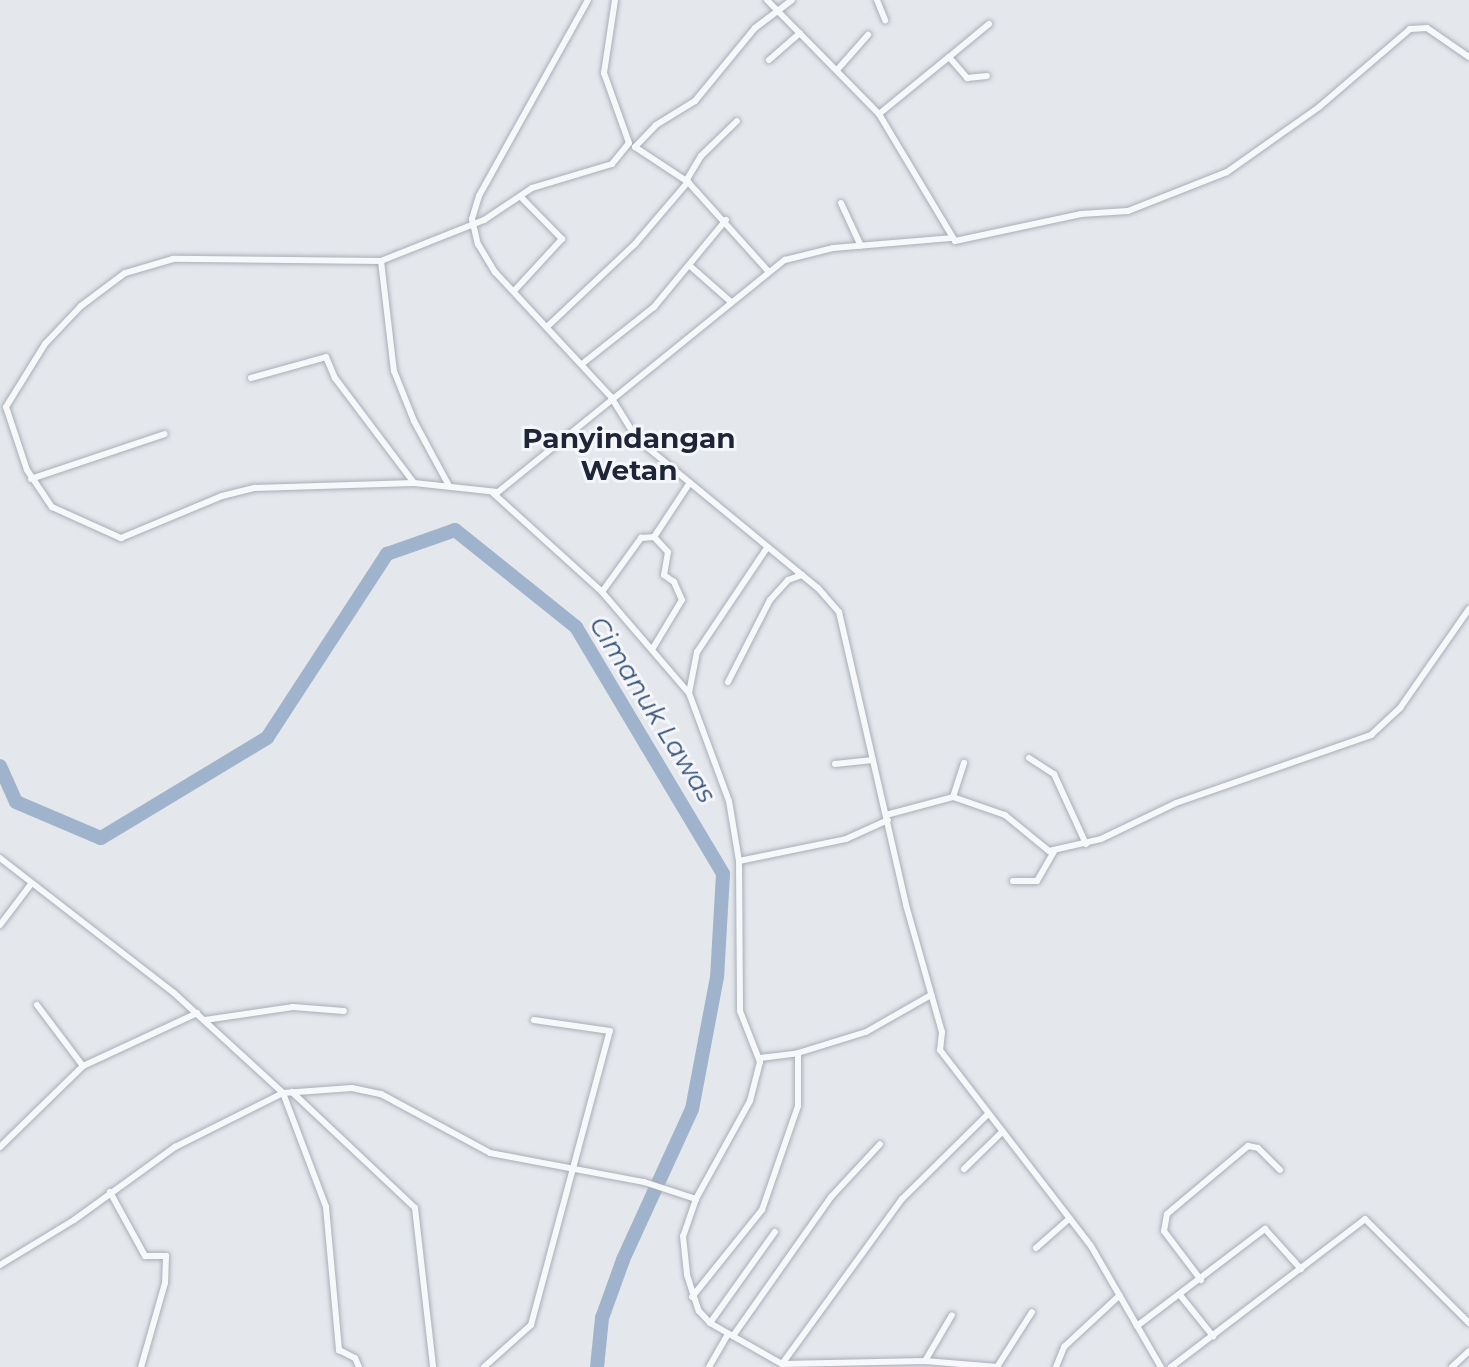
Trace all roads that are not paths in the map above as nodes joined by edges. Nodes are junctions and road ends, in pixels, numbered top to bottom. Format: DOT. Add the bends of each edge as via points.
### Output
graph roads {
  1 [pos="587,0"];
  2 [pos="615,0"];
  3 [pos="767,0"];
  4 [pos="792,0"];
  5 [pos="877,0"];
  6 [pos="776,11"];
  7 [pos="885,20"];
  8 [pos="989,24"];
  9 [pos="800,33"];
  10 [pos="868,35"];
  11 [pos="949,57"];
  12 [pos="1469,57"];
  13 [pos="769,60"];
  14 [pos="837,70"];
  15 [pos="987,76"];
  16 [pos="879,114"];
  17 [pos="737,121"];
  18 [pos="632,145"];
  19 [pos="687,182"];
  20 [pos="520,196"];
  21 [pos="841,203"];
  22 [pos="726,220"];
  23 [pos="467,225"];
  24 [pos="951,238"];
  25 [pos="861,246"];
  26 [pos="381,261"];
  27 [pos="689,265"];
  28 [pos="769,272"];
  29 [pos="514,291"];
  30 [pos="731,302"];
  31 [pos="549,325"];
  32 [pos="582,364"];
  33 [pos="251,378"];
  34 [pos="611,397"];
  35 [pos="165,434"];
  36 [pos="31,479"];
  37 [pos="414,483"];
  38 [pos="448,484"];
  39 [pos="689,484"];
  40 [pos="493,493"];
  41 [pos="654,537"];
  42 [pos="767,548"];
  43 [pos="802,575"];
  44 [pos="602,592"];
  45 [pos="1469,609"];
  46 [pos="653,648"];
  47 [pos="728,682"];
  48 [pos="689,693"];
  49 [pos="1029,758"];
  50 [pos="873,760"];
  51 [pos="964,763"];
  52 [pos="835,764"];
  53 [pos="953,797"];
  54 [pos="887,817"];
  55 [pos="1086,844"];
  56 [pos="1054,852"];
  57 [pos="0,858"];
  58 [pos="739,861"];
  59 [pos="1013,881"];
  60 [pos="31,884"];
  61 [pos="0,925"];
  62 [pos="931,995"];
  63 [pos="37,1005"];
  64 [pos="344,1011"];
  65 [pos="197,1013"];
  66 [pos="204,1020"];
  67 [pos="534,1020"];
  68 [pos="798,1053"];
  69 [pos="760,1058"];
  70 [pos="83,1066"];
  71 [pos="292,1092"];
  72 [pos="283,1093"];
  73 [pos="988,1114"];
  74 [pos="1003,1131"];
  75 [pos="880,1144"];
  76 [pos="0,1147"];
  77 [pos="571,1169"];
  78 [pos="964,1169"];
  79 [pos="1280,1170"];
  80 [pos="110,1192"];
  81 [pos="696,1199"];
  82 [pos="1070,1218"];
  83 [pos="775,1232"];
  84 [pos="1036,1248"];
  85 [pos="0,1265"];
  86 [pos="1301,1269"];
  87 [pos="1201,1280"];
  88 [pos="1120,1295"];
  89 [pos="1180,1295"];
  90 [pos="692,1297"];
  91 [pos="1032,1312"];
  92 [pos="952,1315"];
  93 [pos="710,1323"];
  94 [pos="1469,1323"];
  95 [pos="1137,1326"];
  96 [pos="730,1335"];
  97 [pos="1213,1336"];
  98 [pos="1469,1351"];
  99 [pos="925,1361"];
  100 [pos="777,1364"];
  101 [pos="141,1367"];
  102 [pos="359,1367"];
  103 [pos="433,1367"];
  104 [pos="484,1367"];
  105 [pos="709,1367"];
  106 [pos="998,1367"];
  107 [pos="1056,1367"];
  108 [pos="1161,1367"];
  109 [pos="1171,1367"];
  110 [pos="1452,1367"];
  1 -- 23 [label="street"];
  2 -- 18 [label="street" via="605,81"];
  3 -- 6 [label="street"];
  4 -- 6 [label="street"];
  5 -- 7 [label="street"];
  6 -- 9 [label="street"];
  6 -- 18 [label="street" via="745,38 695,101"];
  8 -- 11 [label="street"];
  9 -- 13 [label="street"];
  9 -- 14 [label="street"];
  10 -- 14 [label="street"];
  11 -- 15 [label="street" via="967,78"];
  11 -- 16 [label="street"];
  12 -- 24 [label="street" via="1427,28 1410,29 1319,107 1227,172 1199,185 1128,211 1081,214 967,241"];
  14 -- 16 [label="street"];
  16 -- 24 [label="street"];
  17 -- 19 [label="street" via="701,156"];
  18 -- 19 [label="street"];
  18 -- 20 [label="street" via="603,169 541,184"];
  19 -- 22 [label="street"];
  19 -- 31 [label="street" via="635,244"];
  20 -- 23 [label="street"];
  20 -- 29 [label="street" via="562,239"];
  21 -- 25 [label="street"];
  22 -- 27 [label="street"];
  22 -- 28 [label="street"];
  23 -- 26 [label="street"];
  23 -- 29 [label="street" via="485,258"];
  24 -- 25 [label="street"];
  25 -- 28 [label="street" via="798,255"];
  26 -- 36 [label="street" via="194,257 144,265 115,279 54,333 6,407"];
  26 -- 38 [label="street" via="394,371"];
  27 -- 30 [label="street"];
  27 -- 32 [label="street" via="654,307"];
  28 -- 30 [label="street"];
  29 -- 31 [label="street"];
  30 -- 34 [label="street"];
  31 -- 32 [label="street"];
  32 -- 34 [label="street"];
  33 -- 37 [label="street" via="326,357 336,380"];
  34 -- 39 [label="street" via="637,439"];
  34 -- 40 [label="street" via="517,482"];
  35 -- 36 [label="street"];
  36 -- 37 [label="street" via="64,515 121,538 242,490"];
  37 -- 38 [label="street"];
  38 -- 40 [label="street"];
  39 -- 41 [label="street"];
  39 -- 42 [label="street"];
  40 -- 44 [label="street"];
  41 -- 44 [label="street" via="641,538"];
  41 -- 46 [label="street" via="668,552 664,575 682,600"];
  42 -- 43 [label="street"];
  42 -- 48 [label="street" via="705,639 693,662"];
  43 -- 47 [label="street" via="788,580 770,600"];
  43 -- 50 [label="street" via="841,616"];
  44 -- 46 [label="street"];
  45 -- 55 [label="street" via="1400,708 1371,735 1176,803"];
  46 -- 48 [label="street"];
  48 -- 58 [label="street" via="729,801"];
  49 -- 55 [label="street" via="1055,777"];
  50 -- 52 [label="street"];
  50 -- 54 [label="street"];
  51 -- 53 [label="street"];
  53 -- 54 [label="street"];
  53 -- 56 [label="street" via="997,811"];
  54 -- 58 [label="street" via="846,839"];
  54 -- 62 [label="street"];
  55 -- 56 [label="street"];
  56 -- 59 [label="street" via="1037,881"];
  57 -- 60 [label="street"];
  58 -- 69 [label="street" via="740,1011"];
  60 -- 61 [label="street"];
  60 -- 65 [label="street"];
  62 -- 68 [label="street" via="866,1032"];
  62 -- 73 [label="street" via="943,1035 940,1050"];
  63 -- 70 [label="street"];
  64 -- 66 [label="street" via="293,1007"];
  65 -- 66 [label="street"];
  65 -- 70 [label="street"];
  66 -- 72 [label="street"];
  67 -- 77 [label="street" via="610,1031"];
  68 -- 69 [label="street"];
  68 -- 90 [label="street" via="798,1106 762,1210"];
  69 -- 81 [label="street" via="750,1101"];
  70 -- 76 [label="street"];
  71 -- 72 [label="street"];
  71 -- 77 [label="street" via="352,1088 381,1094 490,1153"];
  71 -- 103 [label="street" via="415,1208"];
  72 -- 80 [label="street" via="175,1147"];
  72 -- 102 [label="street" via="326,1207 339,1350 355,1358"];
  73 -- 74 [label="street"];
  73 -- 100 [label="street" via="902,1199"];
  74 -- 78 [label="street"];
  74 -- 82 [label="street"];
  75 -- 96 [label="street" via="839,1188"];
  77 -- 81 [label="street" via="644,1182"];
  77 -- 104 [label="street" via="531,1325"];
  79 -- 87 [label="street" via="1258,1148 1248,1146 1167,1214 1164,1231"];
  80 -- 85 [label="street"];
  80 -- 101 [label="street" via="145,1256 166,1256 165,1283"];
  81 -- 90 [label="street" via="682,1249"];
  82 -- 84 [label="street"];
  82 -- 88 [label="street"];
  83 -- 93 [label="street"];
  86 -- 87 [label="street" via="1267,1228"];
  86 -- 94 [label="street" via="1368,1220"];
  86 -- 97 [label="street"];
  87 -- 89 [label="street"];
  88 -- 95 [label="street"];
  88 -- 107 [label="street" via="1064,1347"];
  89 -- 95 [label="street"];
  89 -- 97 [label="street"];
  90 -- 93 [label="street"];
  91 -- 106 [label="street"];
  92 -- 99 [label="street"];
  93 -- 96 [label="street"];
  95 -- 108 [label="street"];
  96 -- 100 [label="street"];
  96 -- 105 [label="street"];
  97 -- 109 [label="street"];
  98 -- 110 [label="street"];
  99 -- 100 [label="street"];
  99 -- 106 [label="street"];
}
